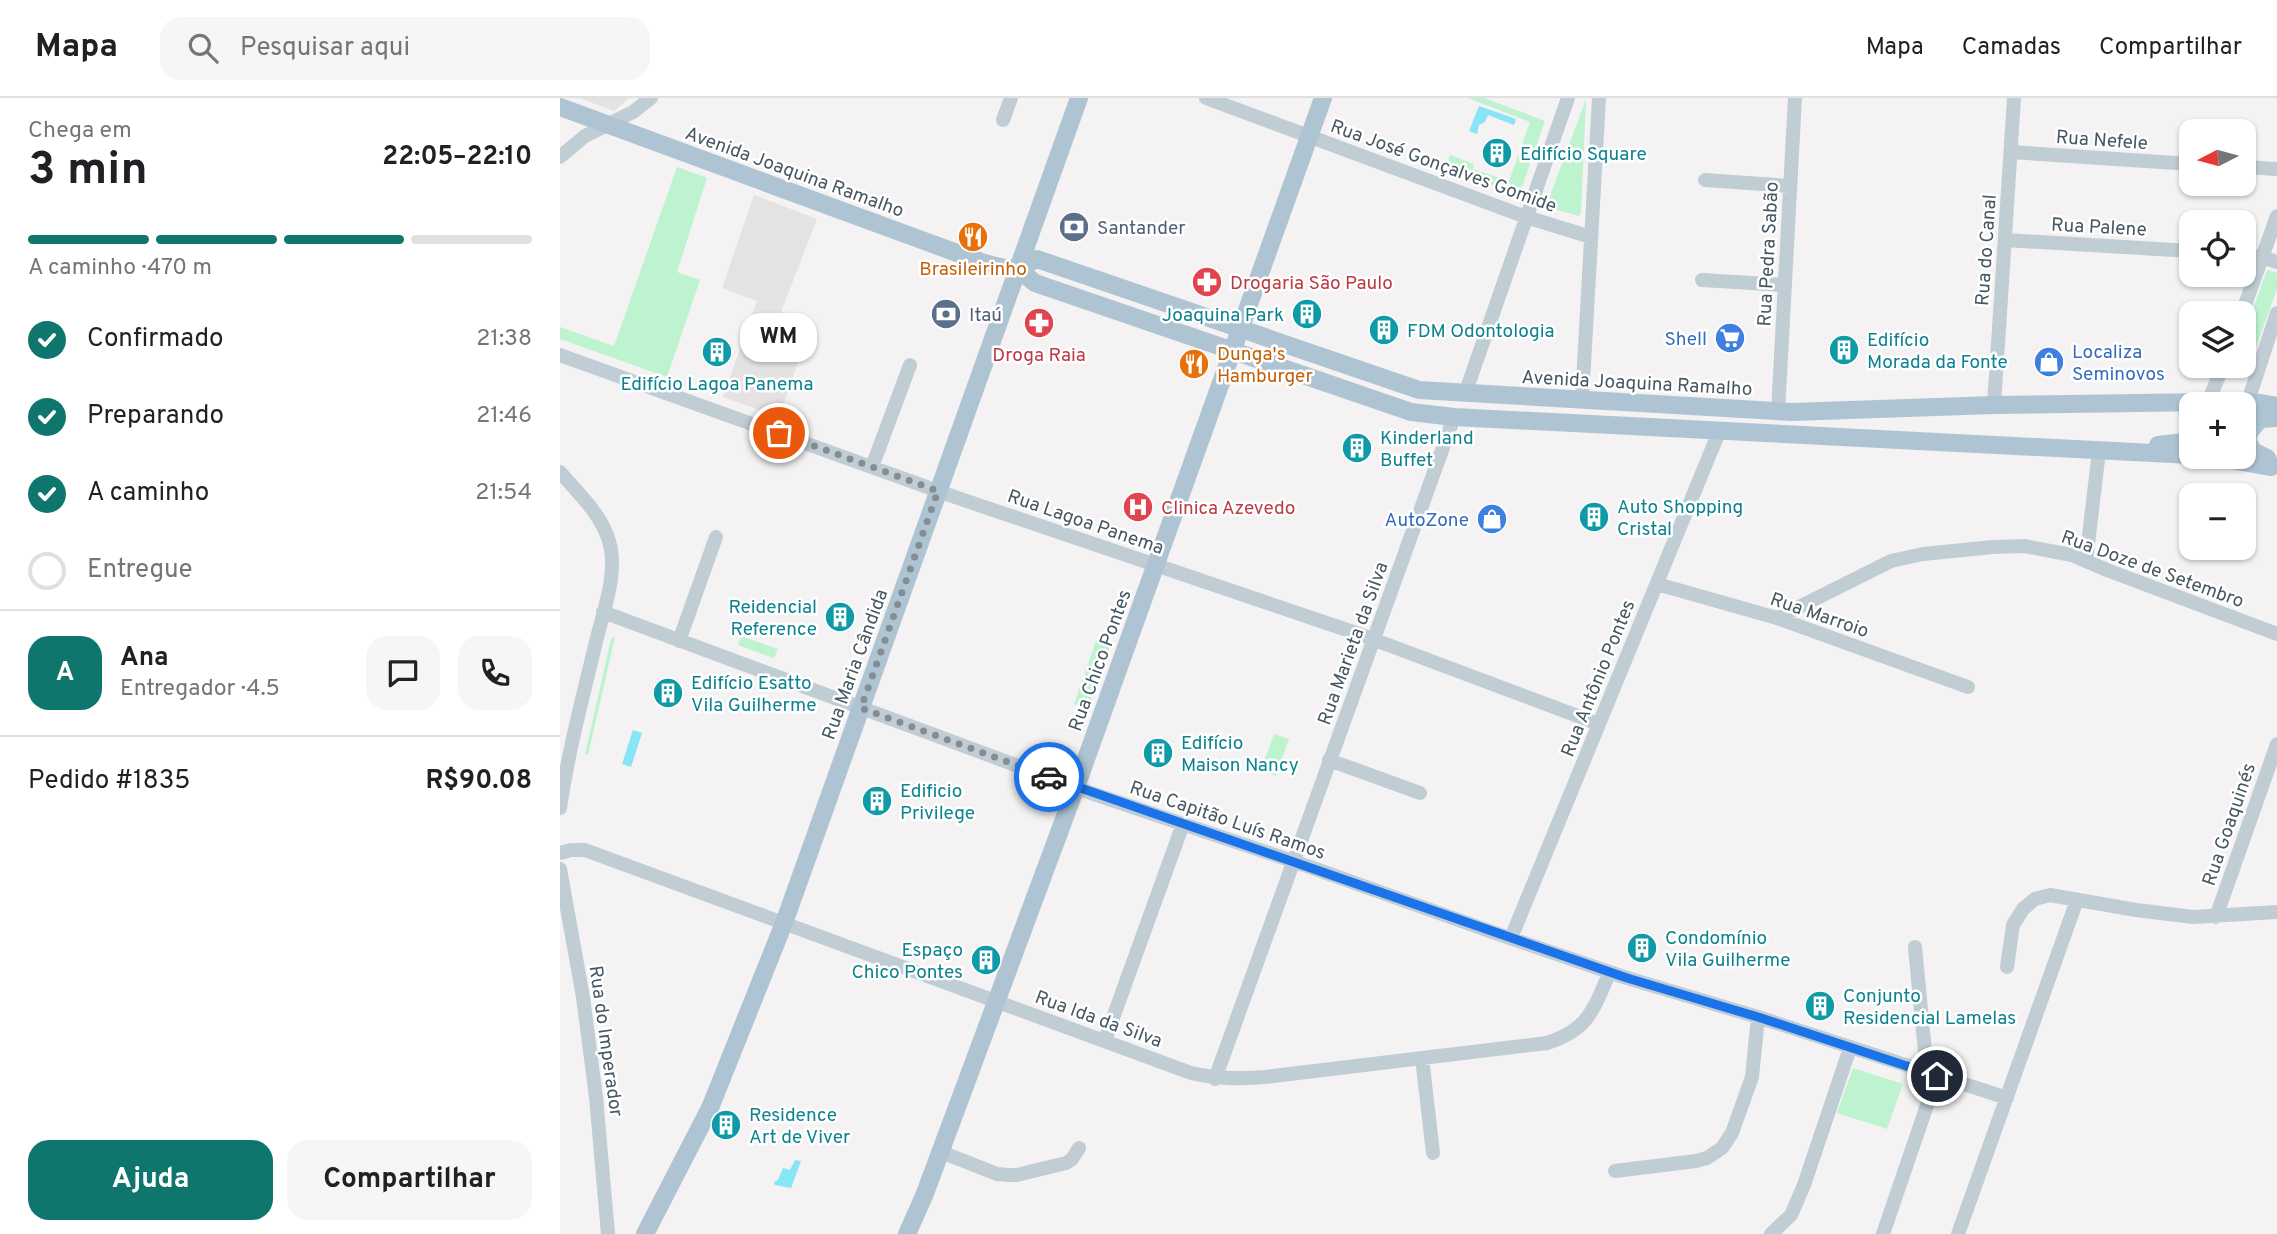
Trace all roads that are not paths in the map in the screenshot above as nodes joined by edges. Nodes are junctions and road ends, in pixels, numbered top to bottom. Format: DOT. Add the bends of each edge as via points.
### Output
graph roads {
  1 [pos="652,98"];
  2 [pos="1011,98"];
  3 [pos="1079,98"];
  4 [pos="1206,98"];
  5 [pos="1323,98"];
  6 [pos="1568,98"];
  7 [pos="1599,98"];
  8 [pos="1795,98"];
  9 [pos="2014,98"];
  10 [pos="560,107"];
  11 [pos="1003,120"];
  12 [pos="607,125"];
  13 [pos="1310,136"];
  14 [pos="2011,152"];
  15 [pos="560,157"];
  16 [pos="2179,163"];
  17 [pos="2256,168"];
  18 [pos="2277,169"];
  19 [pos="1705,180"];
  20 [pos="1790,186"];
  21 [pos="2277,216"];
  22 [pos="1526,217"];
  23 [pos="1591,237"];
  24 [pos="2005,240"];
  25 [pos="2179,250"];
  26 [pos="2256,257"];
  27 [pos="2262,257"];
  28 [pos="2277,262"];
  29 [pos="1018,269"];
  30 [pos="1702,281"];
  31 [pos="1785,285"];
  32 [pos="2246,301"];
  33 [pos="2277,313"];
  34 [pos="1240,327"];
  35 [pos="1231,350"];
  36 [pos="560,355"];
  37 [pos="910,365"];
  38 [pos="2251,392"];
  39 [pos="1465,394"];
  40 [pos="1581,400"];
  41 [pos="2153,402"];
  42 [pos="2179,402"];
  43 [pos="2256,402"];
  44 [pos="1994,405"];
  45 [pos="2277,406"];
  46 [pos="2179,410"];
  47 [pos="1778,412"];
  48 [pos="1454,417"];
  49 [pos="2277,418"];
  50 [pos="1719,432"];
  51 [pos="2179,442"];
  52 [pos="2099,451"];
  53 [pos="2118,451"];
  54 [pos="2179,454"];
  55 [pos="2256,465"];
  56 [pos="872,467"];
  57 [pos="2274,468"];
  58 [pos="560,472"];
  59 [pos="938,491"];
  60 [pos="716,537"];
  61 [pos="2086,561"];
  62 [pos="1156,565"];
  63 [pos="1657,584"];
  64 [pos="603,612"];
  65 [pos="1777,618"];
  66 [pos="2277,634"];
  67 [pos="1374,640"];
  68 [pos="679,641"];
  69 [pos="1968,687"];
  70 [pos="861,708"];
  71 [pos="1599,724"];
  72 [pos="2277,744"];
  73 [pos="1329,760"];
  74 [pos="1076,788"];
  75 [pos="1420,793"];
  76 [pos="560,808"];
  77 [pos="1183,824"];
  78 [pos="560,853"];
  79 [pos="1293,861"];
  80 [pos="560,869"];
  81 [pos="2077,900"];
  82 [pos="2277,912"];
  83 [pos="2216,917"];
  84 [pos="784,923"];
  85 [pos="1511,938"];
  86 [pos="1915,947"];
  87 [pos="2007,967"];
  88 [pos="1610,972"];
  89 [pos="997,1000"];
  90 [pos="1758,1017"];
  91 [pos="1105,1040"];
  92 [pos="1850,1048"];
  93 [pos="1422,1058"];
  94 [pos="1932,1074"];
  95 [pos="1215,1079"];
  96 [pos="2007,1098"];
  97 [pos="1079,1148"];
  98 [pos="941,1152"];
  99 [pos="1433,1153"];
  100 [pos="1615,1171"];
  101 [pos="609,1229"];
  102 [pos="645,1234"];
  103 [pos="908,1234"];
  104 [pos="1771,1234"];
  105 [pos="1883,1234"];
  106 [pos="1958,1234"];
  1 -- 12 [label="street"];
  2 -- 11 [label="street"];
  3 -- 29 [label="main road, Rua Maria Cândida"];
  4 -- 13 [label="street, Rua José Gonçalves Gomide"];
  5 -- 13 [label="main road, Rua Chico Pontes"];
  6 -- 22 [label="street"];
  7 -- 23 [label="street"];
  8 -- 20 [label="street, Rua Pedra Sabão"];
  9 -- 14 [label="street, Rua do Canal"];
  10 -- 12 [label="main road, Avenida Joaquina Ramalho"];
  12 -- 15 [label="street" via="584,136"];
  12 -- 29 [label="main road, Avenida Joaquina Ramalho" via="976,260"];
  13 -- 22 [label="street, Rua José Gonçalves Gomide"];
  13 -- 34 [label="main road, Rua Chico Pontes"];
  14 -- 16 [label="street, Rua Nefele"];
  14 -- 24 [label="street, Rua do Canal"];
  17 -- 18 [label="street"];
  19 -- 20 [label="street"];
  20 -- 31 [label="street, Rua Pedra Sabão"];
  21 -- 27 [label="street"];
  22 -- 23 [label="street, Rua José Gonçalves Gomide"];
  22 -- 39 [label="street"];
  23 -- 40 [label="street"];
  24 -- 25 [label="street, Rua Palene"];
  24 -- 44 [label="street, Rua do Canal"];
  26 -- 27 [label="street"];
  27 -- 28 [label="street"];
  27 -- 32 [label="street"];
  29 -- 34 [label="main road, Avenida Joaquina Ramalho" via="1037,259"];
  29 -- 35 [label="main road, Avenida Joaquina Ramalho" via="1037,284"];
  29 -- 59 [label="main road, Rua Maria Cândida"];
  30 -- 31 [label="street"];
  31 -- 47 [label="street, Rua Pedra Sabão"];
  33 -- 38 [label="street"];
  34 -- 35 [label="main road, Rua Chico Pontes"];
  34 -- 39 [label="main road, Avenida Joaquina Ramalho" via="1419,390"];
  35 -- 48 [label="main road, Avenida Joaquina Ramalho" via="1411,412"];
  35 -- 62 [label="main road, Rua Chico Pontes"];
  36 -- 56 [label="street, Rua Lagoa Panema"];
  37 -- 56 [label="street"];
  39 -- 40 [label="main road, Avenida Joaquina Ramalho"];
  40 -- 47 [label="main road, Avenida Joaquina Ramalho"];
  41 -- 42 [label="main road, Avenida Joaquina Ramalho"];
  41 -- 44 [label="main road, Avenida Joaquina Ramalho"];
  41 -- 46 [label="main road" via="2162,409"];
  43 -- 45 [label="main road, Avenida Joaquina Ramalho"];
  44 -- 47 [label="main road, Avenida Joaquina Ramalho"];
  48 -- 50 [label="main road, Avenida Joaquina Ramalho"];
  48 -- 67 [label="street, Rua Marieta da Silva"];
  49 -- 57 [label="main road" via="2260,419 2249,431 2248,440 2253,451"];
  50 -- 52 [label="main road, Avenida Joaquina Ramalho"];
  50 -- 63 [label="street, Rua Antônio Pontes"];
  51 -- 53 [label="main road" via="2130,445"];
  52 -- 53 [label="main road, Avenida Joaquina Ramalho"];
  52 -- 61 [label="street"];
  53 -- 54 [label="main road, Avenida Joaquina Ramalho"];
  55 -- 57 [label="main road"];
  56 -- 59 [label="street, Rua Lagoa Panema"];
  58 -- 64 [label="street" via="591,507 610,544 611,573"];
  59 -- 62 [label="street, Rua Lagoa Panema"];
  59 -- 70 [label="main road, Rua Maria Cândida"];
  60 -- 68 [label="street"];
  61 -- 65 [label="street, Rua Doze de Setembro" via="2024,546 1923,554 1875,568"];
  61 -- 66 [label="street, Rua Doze de Setembro"];
  62 -- 67 [label="street, Rua Lagoa Panema"];
  62 -- 74 [label="main road, Rua Chico Pontes"];
  63 -- 65 [label="street, Rua Marroio"];
  63 -- 71 [label="street, Rua Antônio Pontes"];
  64 -- 68 [label="street, Rua Capitão Luís Ramos"];
  64 -- 76 [label="street"];
  65 -- 69 [label="street, Rua Marroio"];
  67 -- 71 [label="street, Rua Lagoa Panema"];
  67 -- 73 [label="street, Rua Marieta da Silva"];
  68 -- 70 [label="street, Rua Capitão Luís Ramos"];
  70 -- 74 [label="street, Rua Capitão Luís Ramos"];
  70 -- 84 [label="main road, Rua Maria Cândida"];
  71 -- 85 [label="street, Rua Antônio Pontes"];
  72 -- 83 [label="street, Rua Goaquinés"];
  73 -- 75 [label="street"];
  73 -- 79 [label="street, Rua Marieta da Silva"];
  74 -- 77 [label="street, Rua Capitão Luís Ramos"];
  74 -- 89 [label="main road, Rua Chico Pontes"];
  77 -- 79 [label="street, Rua Capitão Luís Ramos"];
  77 -- 91 [label="street"];
  78 -- 84 [label="street, Rua Ida da Silva" via="585,850"];
  79 -- 85 [label="street, Rua Capitão Luís Ramos"];
  79 -- 95 [label="street, Rua Marieta da Silva"];
  80 -- 101 [label="street, Rua do Imperador" via="583,997"];
  81 -- 83 [label="street" via="2170,915"];
  81 -- 87 [label="street" via="2050,895 2023,909 2013,925"];
  81 -- 96 [label="street"];
  82 -- 83 [label="street"];
  84 -- 89 [label="street, Rua Ida da Silva"];
  84 -- 102 [label="main road, Rua Maria Cândida" via="710,1108"];
  85 -- 88 [label="street, Rua Capitão Luís Ramos"];
  86 -- 94 [label="street"];
  88 -- 90 [label="street, Rua Capitão Luís Ramos"];
  88 -- 93 [label="street, Rua Ida da Silva" via="1589,1017 1566,1037"];
  89 -- 91 [label="street, Rua Ida da Silva"];
  89 -- 98 [label="main road, Rua Chico Pontes"];
  90 -- 92 [label="street, Rua Capitão Luís Ramos"];
  90 -- 100 [label="street" via="1752,1077 1722,1149 1696,1161"];
  91 -- 95 [label="street, Rua Ida da Silva"];
  92 -- 94 [label="street, Rua Capitão Luís Ramos"];
  92 -- 104 [label="street" via="1804,1185 1791,1215"];
  93 -- 95 [label="street, Rua Ida da Silva"];
  93 -- 99 [label="street"];
  94 -- 96 [label="street, Rua Capitão Luís Ramos"];
  94 -- 105 [label="street"];
  96 -- 106 [label="street"];
  97 -- 98 [label="street" via="1066,1163 1008,1175"];
  98 -- 103 [label="main road, Rua Chico Pontes"];
}
